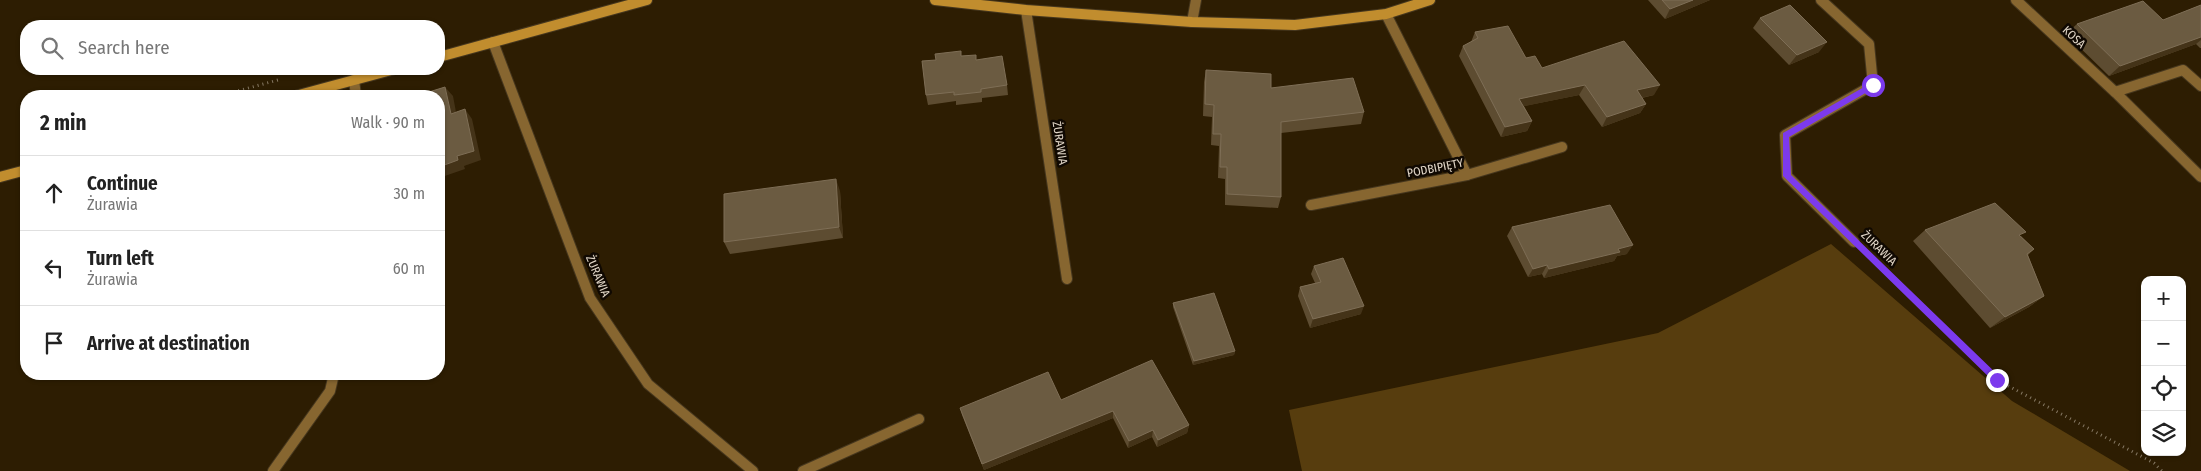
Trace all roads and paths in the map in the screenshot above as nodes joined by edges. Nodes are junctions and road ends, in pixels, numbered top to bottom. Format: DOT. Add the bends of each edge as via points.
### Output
graph roads {
  1 [pos="647,0"];
  2 [pos="935,0"];
  3 [pos="1196,0"];
  4 [pos="1430,0"];
  5 [pos="1821,0"];
  6 [pos="2016,0"];
  7 [pos="1026,10"];
  8 [pos="1386,14"];
  9 [pos="1192,22"];
  10 [pos="493,42"];
  11 [pos="445,55"];
  12 [pos="373,75"];
  13 [pos="278,80"];
  14 [pos="354,80"];
  15 [pos="2201,86"];
  16 [pos="241,90"];
  17 [pos="316,90"];
  18 [pos="355,90"];
  19 [pos="2115,92"];
  20 [pos="1562,147"];
  21 [pos="20,172"];
  22 [pos="1467,175"];
  23 [pos="0,177"];
  24 [pos="2201,177"];
  25 [pos="1310,206"];
  26 [pos="1854,242"];
  27 [pos="1067,279"];
  28 [pos="333,380"];
  29 [pos="919,419"];
  30 [pos="274,471"];
  31 [pos="753,471"];
  32 [pos="803,471"];
  33 [pos="2162,471"];
  1 -- 10 [label="street"];
  2 -- 7 [label="street"];
  3 -- 9 [label="street"];
  4 -- 8 [label="street"];
  5 -- 26 [label="street, ŻURAWIA" via="1869,44 1873,85 1785,135 1787,176"];
  6 -- 19 [label="street, KOSA"];
  7 -- 9 [label="street"];
  7 -- 27 [label="street, ŻURAWIA"];
  8 -- 9 [label="street" via="1295,25"];
  8 -- 22 [label="street"];
  10 -- 11 [label="street"];
  10 -- 31 [label="street, ŻURAWIA" via="590,298 648,384"];
  12 -- 14 [label="street"];
  13 -- 16 [label="path"];
  14 -- 17 [label="street"];
  14 -- 18 [label="street"];
  15 -- 19 [label="street" via="2183,70"];
  19 -- 24 [label="street, KOSA"];
  20 -- 22 [label="street, PODBIPIĘTY"];
  21 -- 23 [label="street"];
  22 -- 25 [label="street, PODBIPIĘTY"];
  26 -- 33 [label="path, ŻURAWIA" via="1997,380 2154,463"];
  28 -- 30 [label="street" via="330,391"];
  29 -- 32 [label="street"];
}
